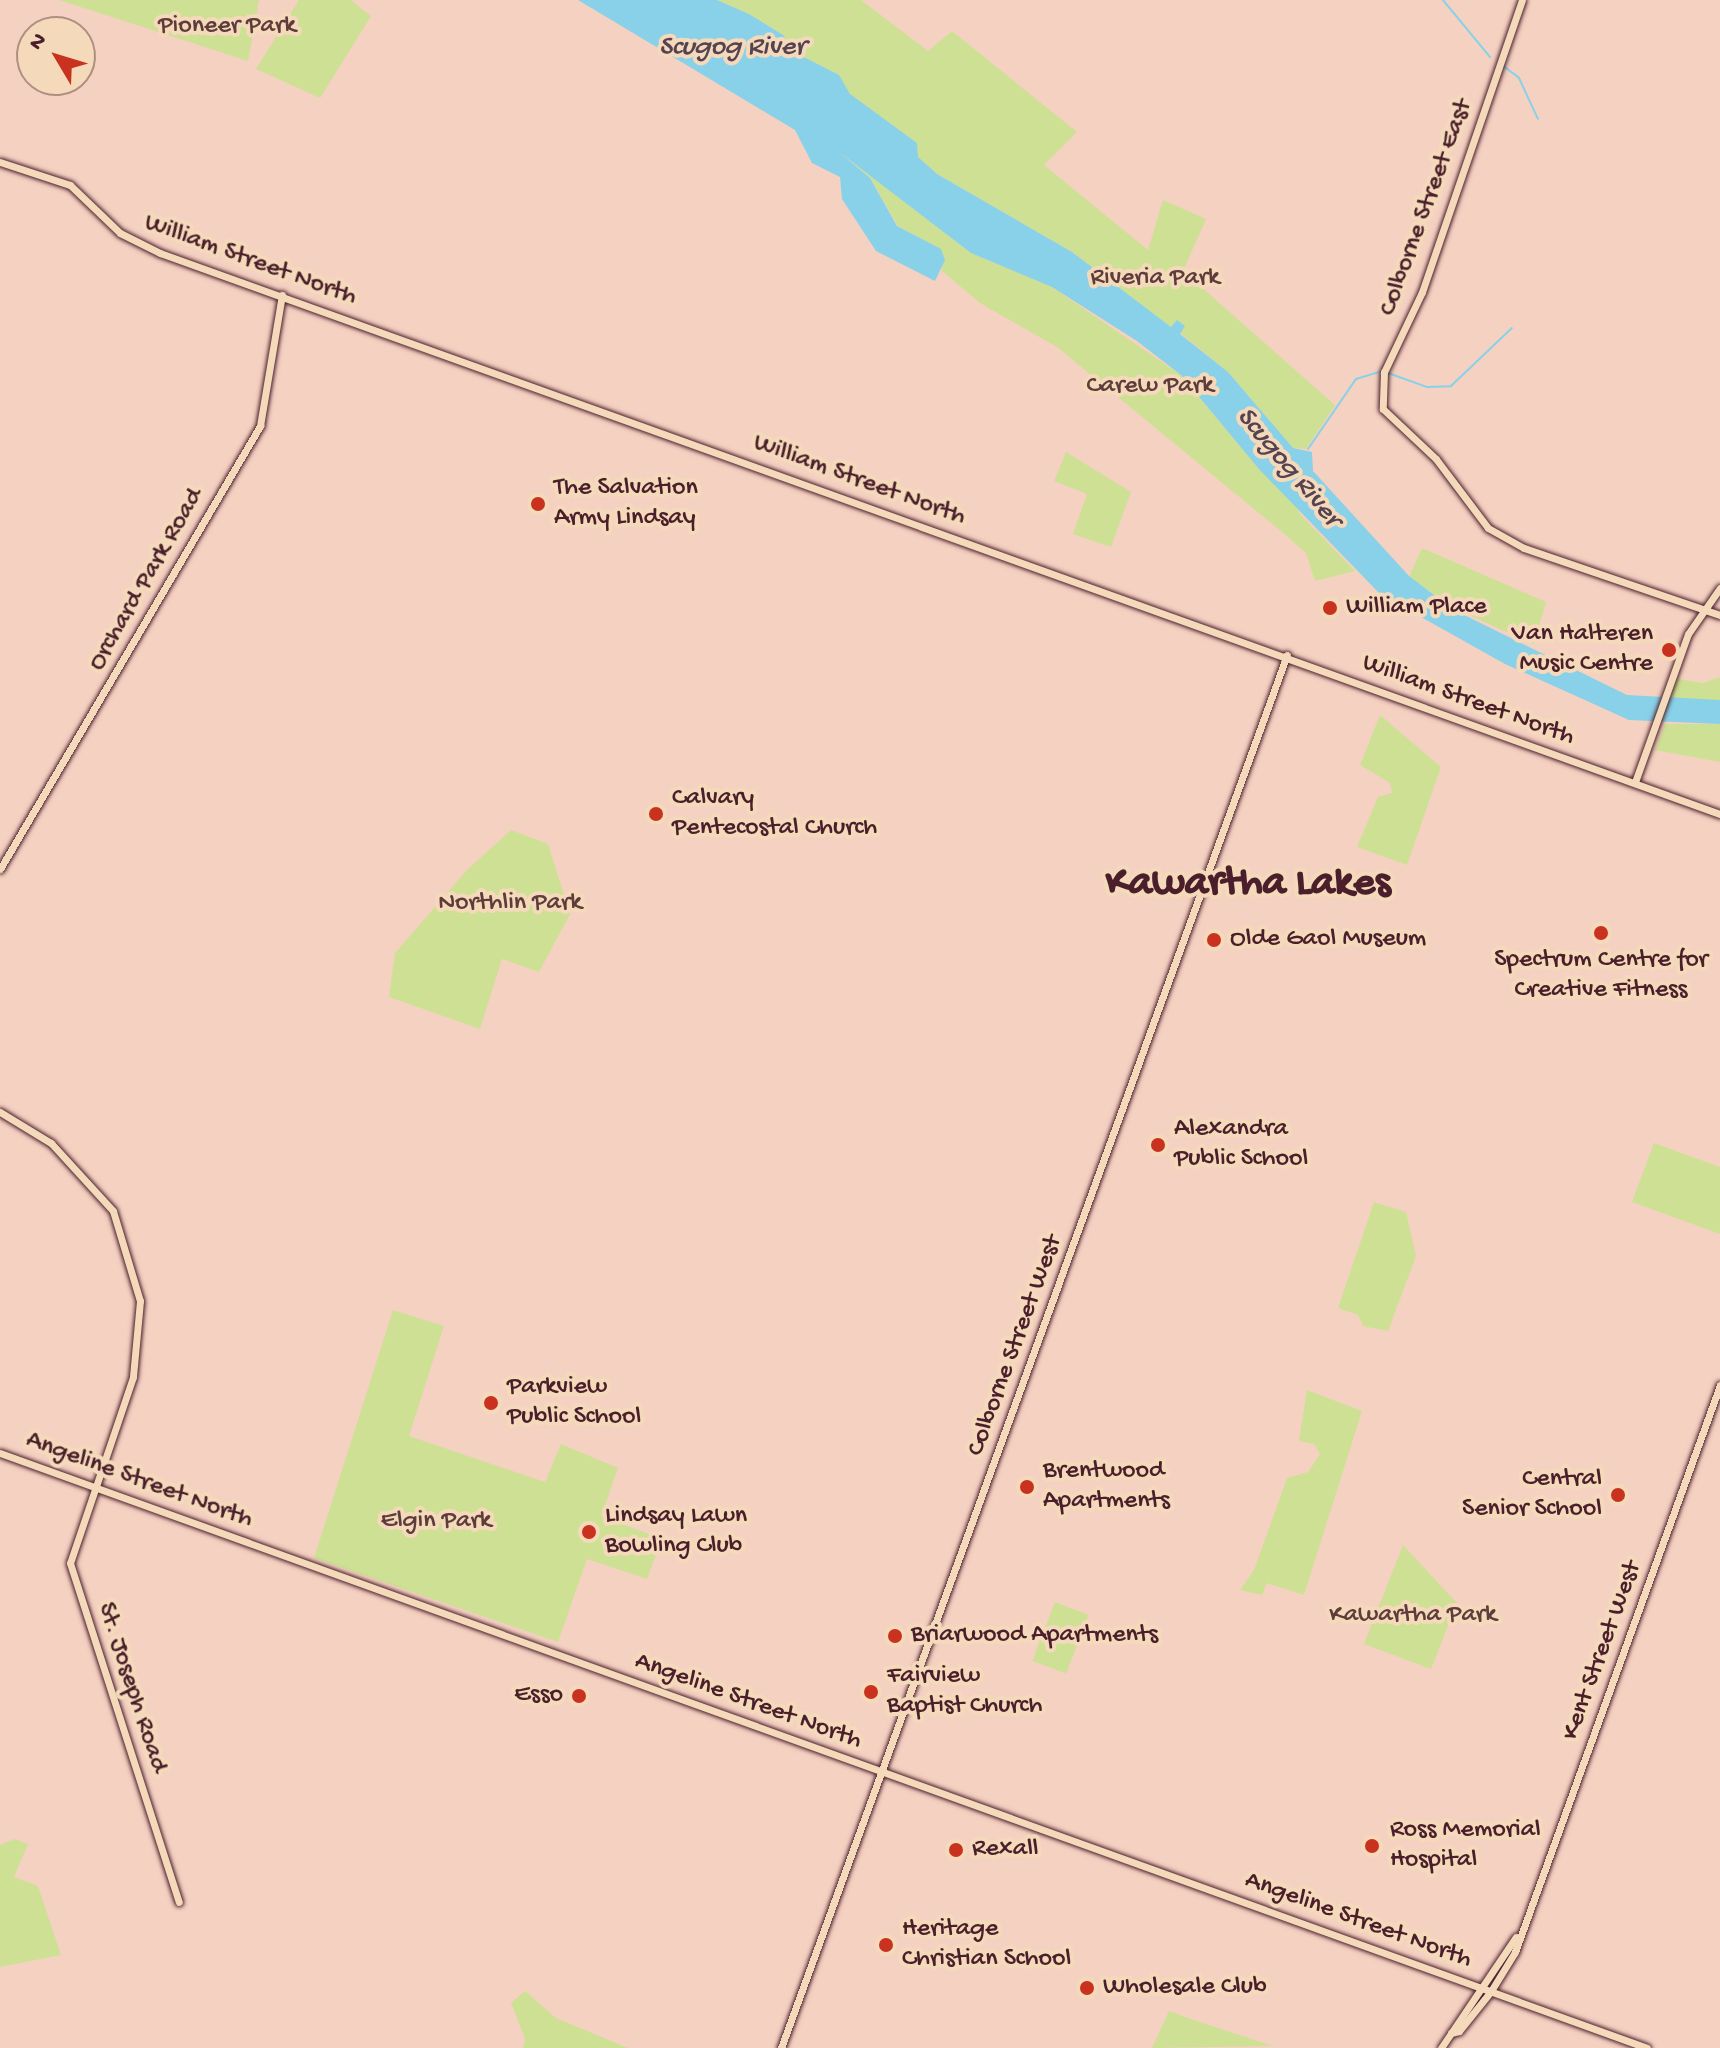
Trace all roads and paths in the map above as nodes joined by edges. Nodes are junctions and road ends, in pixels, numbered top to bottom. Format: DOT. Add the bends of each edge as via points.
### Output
graph roads {
  1 [pos="1522,0"];
  2 [pos="0,162"];
  3 [pos="282,295"];
  4 [pos="1720,588"];
  5 [pos="1701,608"];
  6 [pos="1720,615"];
  7 [pos="1287,655"];
  8 [pos="1635,782"];
  9 [pos="1720,814"];
  10 [pos="0,869"];
  11 [pos="0,1112"];
  12 [pos="1720,1385"];
  13 [pos="0,1453"];
  14 [pos="92,1486"];
  15 [pos="883,1773"];
  16 [pos="179,1902"];
  17 [pos="1487,1990"];
  18 [pos="781,2048"];
  19 [pos="1441,2048"];
  20 [pos="1647,2048"];
  1 -- 5 [label="main road, Colborne Street East" via="1422,292 1384,372 1380,397 1388,419 1434,456 1488,528 1515,543"];
  2 -- 3 [label="main road, William Street North" via="70,185 135,242"];
  3 -- 7 [label="main road, William Street North"];
  3 -- 10 [label="main road, Orchard Park Road" via="260,426"];
  4 -- 5 [label="main road"];
  5 -- 6 [label="main road, Colborne Street East"];
  5 -- 8 [label="main road"];
  7 -- 8 [label="main road, William Street North"];
  7 -- 15 [label="main road, Colborne Street West"];
  8 -- 9 [label="main road, William Street North"];
  11 -- 14 [label="main road, St. Joseph Road" via="51,1143 113,1211 140,1301 133,1377"];
  12 -- 17 [label="main road, Kent Street West" via="1515,1952"];
  13 -- 14 [label="main road, Angeline Street North"];
  14 -- 15 [label="main road, Angeline Street North"];
  14 -- 16 [label="main road, St. Joseph Road" via="70,1563"];
  15 -- 17 [label="main road, Angeline Street North"];
  15 -- 18 [label="main road, Colborne Street West"];
  17 -- 19 [label="main road, Kent Street West"];
  17 -- 20 [label="main road, Angeline Street North"];
}
